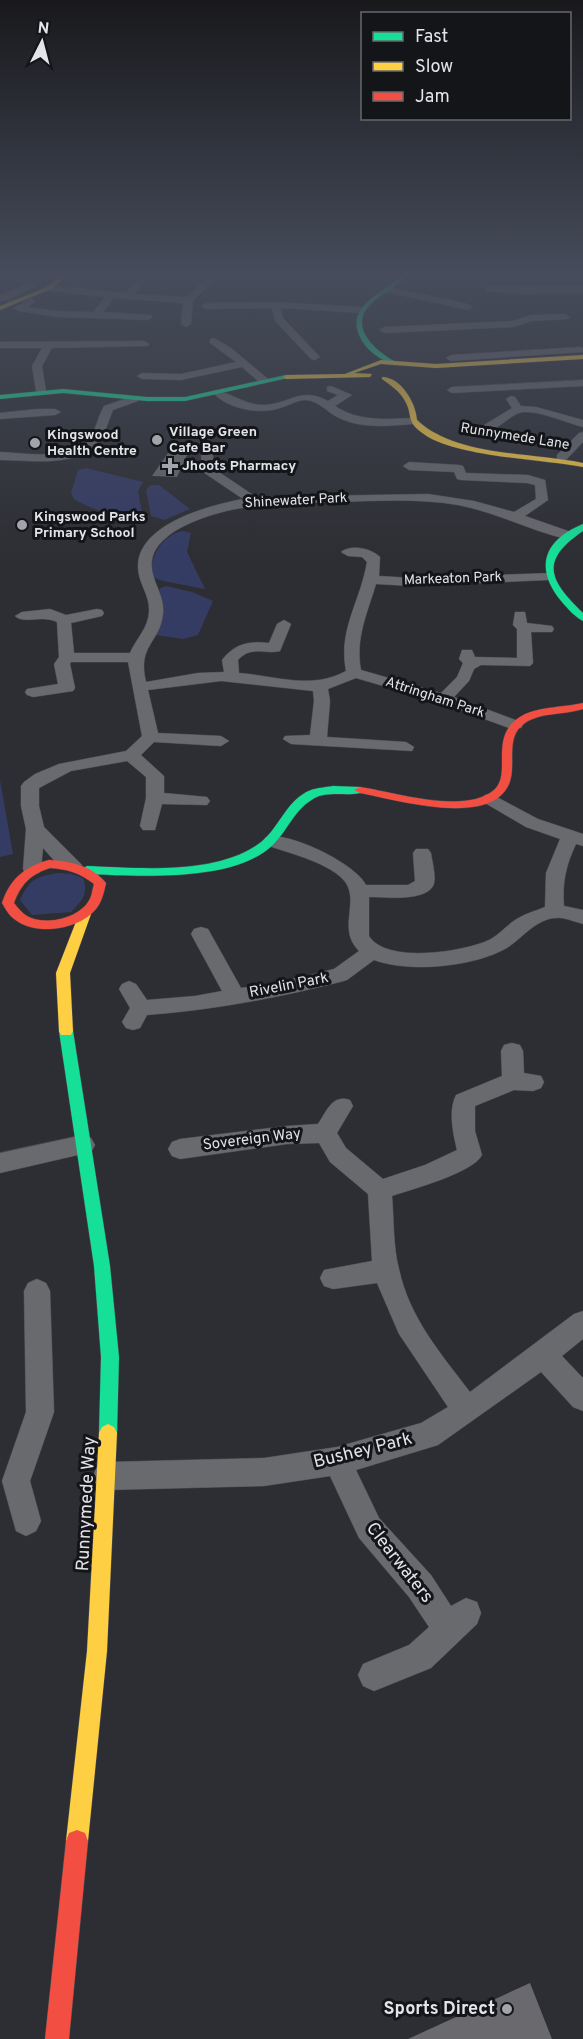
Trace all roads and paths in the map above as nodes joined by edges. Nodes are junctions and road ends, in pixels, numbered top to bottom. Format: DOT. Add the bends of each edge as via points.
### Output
graph roads {
  1 [pos="37,368"];
  2 [pos="223,368"];
  3 [pos="247,368"];
  4 [pos="395,368"];
  5 [pos="425,368"];
  6 [pos="369,369"];
  7 [pos="401,373"];
  8 [pos="138,377"];
  9 [pos="263,380"];
  10 [pos="583,383"];
  11 [pos="503,388"];
  12 [pos="331,389"];
  13 [pos="452,390"];
  14 [pos="41,391"];
  15 [pos="102,394"];
  16 [pos="219,394"];
  17 [pos="0,398"];
  18 [pos="134,399"];
  19 [pos="328,405"];
  20 [pos="108,408"];
  21 [pos="518,409"];
  22 [pos="55,412"];
  23 [pos="0,416"];
  24 [pos="413,421"];
  25 [pos="359,422"];
  26 [pos="583,424"];
  27 [pos="346,430"];
  28 [pos="506,430"];
  29 [pos="583,435"];
  30 [pos="207,455"];
  31 [pos="0,456"];
  32 [pos="561,458"];
  33 [pos="583,465"];
  34 [pos="412,481"];
  35 [pos="452,487"];
  36 [pos="254,501"];
  37 [pos="515,518"];
  38 [pos="583,527"];
  39 [pos="566,535"];
  40 [pos="348,552"];
  41 [pos="548,576"];
  42 [pos="368,586"];
  43 [pos="97,613"];
  44 [pos="22,616"];
  45 [pos="583,618"];
  46 [pos="64,620"];
  47 [pos="284,624"];
  48 [pos="547,629"];
  49 [pos="136,657"];
  50 [pos="67,658"];
  51 [pos="354,673"];
  52 [pos="232,676"];
  53 [pos="141,687"];
  54 [pos="320,688"];
  55 [pos="33,692"];
  56 [pos="444,699"];
  57 [pos="583,706"];
  58 [pos="515,724"];
  59 [pos="150,737"];
  60 [pos="291,739"];
  61 [pos="318,741"];
  62 [pos="222,743"];
  63 [pos="406,747"];
  64 [pos="131,755"];
  65 [pos="155,798"];
  66 [pos="491,798"];
  67 [pos="201,801"];
  68 [pos="148,826"];
  69 [pos="35,829"];
  70 [pos="577,839"];
  71 [pos="272,841"];
  72 [pos="422,853"];
  73 [pos="80,867"];
  74 [pos="32,869"];
  75 [pos="170,870"];
  76 [pos="13,884"];
  77 [pos="359,891"];
  78 [pos="0,892"];
  79 [pos="97,896"];
  80 [pos="555,911"];
  81 [pos="85,914"];
  82 [pos="0,915"];
  83 [pos="16,915"];
  84 [pos="583,917"];
  85 [pos="36,924"];
  86 [pos="201,934"];
  87 [pos="46,938"];
  88 [pos="371,952"];
  89 [pos="54,956"];
  90 [pos="63,973"];
  91 [pos="129,989"];
  92 [pos="234,996"];
  93 [pos="512,1051"];
  94 [pos="342,1106"];
  95 [pos="325,1133"];
  96 [pos="82,1145"];
  97 [pos="180,1149"];
  98 [pos="0,1163"];
  99 [pos="380,1190"];
  100 [pos="386,1270"];
  101 [pos="333,1278"];
  102 [pos="37,1291"];
  103 [pos="583,1323"];
  104 [pos="543,1355"];
  105 [pos="583,1398"];
  106 [pos="467,1410"];
  107 [pos="337,1461"];
  108 [pos="107,1476"];
  109 [pos="8,1484"];
  110 [pos="26,1521"];
  111 [pos="374,1675"];
  112 [pos="57,2039"];
  1 -- 14 [label="street"];
  2 -- 8 [label="street" via="181,377"];
  3 -- 9 [label="street"];
  4 -- 7 [label="street"];
  5 -- 7 [label="street"];
  6 -- 7 [label="street"];
  6 -- 7 [label="street" via="384,378"];
  6 -- 9 [label="street"];
  7 -- 24 [label="street" via="414,412"];
  9 -- 16 [label="street"];
  10 -- 11 [label="street"];
  11 -- 13 [label="street"];
  11 -- 21 [label="street"];
  12 -- 19 [label="street" via="347,395"];
  14 -- 15 [label="street"];
  14 -- 17 [label="street"];
  15 -- 18 [label="street"];
  15 -- 20 [label="street"];
  16 -- 18 [label="street" via="171,400"];
  16 -- 19 [label="street" via="252,407 273,407 299,397"];
  18 -- 20 [label="street"];
  19 -- 25 [label="street"];
  20 -- 31 [label="street" via="97,436 78,452"];
  21 -- 26 [label="street" via="536,410"];
  21 -- 28 [label="street" via="482,428"];
  22 -- 23 [label="street" via="38,409"];
  24 -- 25 [label="street"];
  24 -- 32 [label="street, Runnymede Lane" via="420,431 443,442"];
  25 -- 27 [label="street"];
  29 -- 32 [label="street"];
  30 -- 36 [label="street" via="207,470"];
  32 -- 33 [label="street, Runnymede Lane"];
  34 -- 35 [label="street" via="407,461 459,469"];
  35 -- 36 [label="street, Shinewater Park" via="357,498"];
  35 -- 37 [label="street, Shinewater Park" via="472,504"];
  35 -- 37 [label="street" via="528,479 541,483 542,500"];
  36 -- 49 [label="street, Shinewater Park" via="186,520 157,540 144,558 145,578 156,603 154,627"];
  37 -- 39 [label="street, Shinewater Park"];
  38 -- 39 [label="street"];
  39 -- 41 [label="street" via="548,557"];
  40 -- 42 [label="street" via="373,557"];
  41 -- 42 [label="street, Markeaton Park"];
  41 -- 45 [label="street" via="555,591"];
  42 -- 51 [label="street" via="351,638"];
  43 -- 46 [label="street"];
  44 -- 46 [label="street" via="50,613"];
  46 -- 50 [label="street"];
  47 -- 52 [label="street" via="275,648 246,646 234,653 230,660"];
  48 -- 56 [label="street" via="522,621 525,663 470,657 464,678"];
  49 -- 50 [label="street"];
  49 -- 53 [label="street" via="135,670"];
  50 -- 55 [label="street" via="62,664 67,687"];
  51 -- 54 [label="street"];
  51 -- 56 [label="street, Attringham Park"];
  52 -- 53 [label="street"];
  52 -- 54 [label="street"];
  53 -- 59 [label="street"];
  54 -- 61 [label="street"];
  56 -- 58 [label="street, Attringham Park"];
  57 -- 58 [label="street" via="543,713"];
  58 -- 66 [label="street" via="507,736 505,786"];
  59 -- 62 [label="street"];
  59 -- 64 [label="street"];
  60 -- 61 [label="street"];
  61 -- 63 [label="street"];
  64 -- 65 [label="street" via="155,776"];
  64 -- 69 [label="street" via="59,767 43,774 30,786"];
  65 -- 67 [label="street"];
  65 -- 68 [label="street"];
  66 -- 70 [label="street" via="532,823"];
  66 -- 71 [label="street" via="463,805 359,789 328,789 291,808"];
  69 -- 73 [label="street" via="62,858"];
  69 -- 74 [label="street"];
  70 -- 80 [label="street" via="556,866"];
  71 -- 75 [label="street" via="244,858"];
  71 -- 77 [label="street" via="340,867"];
  72 -- 77 [label="street" via="425,884 411,891"];
  73 -- 74 [label="street" via="49,864"];
  73 -- 75 [label="street"];
  73 -- 79 [label="street" via="100,883"];
  74 -- 76 [label="street"];
  75 -- 79 [label="street"];
  76 -- 78 [label="street"];
  76 -- 83 [label="street" via="8,903"];
  77 -- 88 [label="street" via="356,919 362,942"];
  79 -- 81 [label="street"];
  80 -- 84 [label="street"];
  80 -- 88 [label="street" via="523,924 498,944 475,954 411,959"];
  81 -- 85 [label="street" via="61,922"];
  81 -- 90 [label="street, Runnymede Way"];
  82 -- 83 [label="street"];
  83 -- 85 [label="street"];
  85 -- 87 [label="street"];
  86 -- 92 [label="street, Rivelin Park"];
  88 -- 92 [label="street, Rivelin Park" via="340,975 280,990"];
  89 -- 90 [label="street, Runnymede Way"];
  90 -- 96 [label="street, Runnymede Way" via="66,1041"];
  91 -- 92 [label="street" via="137,1015"];
  93 -- 99 [label="street" via="523,1081 464,1101 464,1131 470,1155 432,1173"];
  94 -- 95 [label="street"];
  95 -- 97 [label="street, Sovereign Way"];
  95 -- 99 [label="street" via="338,1155"];
  96 -- 98 [label="street"];
  96 -- 108 [label="street, Runnymede Way" via="104,1275 110,1363"];
  99 -- 100 [label="street"];
  100 -- 101 [label="street"];
  100 -- 106 [label="street" via="398,1307"];
  102 -- 109 [label="street" via="40,1412"];
  103 -- 104 [label="street, Bushey Park"];
  104 -- 105 [label="street"];
  104 -- 106 [label="street, Bushey Park"];
  106 -- 107 [label="street, Bushey Park" via="428,1435"];
  107 -- 108 [label="street, Bushey Park" via="264,1472"];
  107 -- 111 [label="street, Clearwaters" via="369,1528 458,1622 420,1657"];
  108 -- 112 [label="street, Runnymede Way" via="97,1652"];
  109 -- 110 [label="street"];
}
